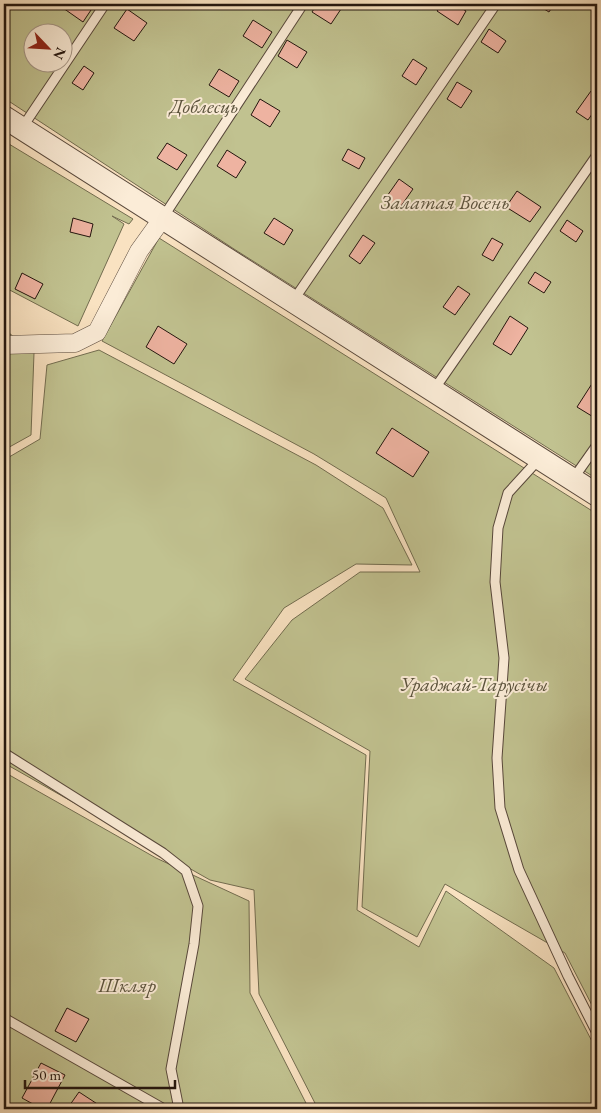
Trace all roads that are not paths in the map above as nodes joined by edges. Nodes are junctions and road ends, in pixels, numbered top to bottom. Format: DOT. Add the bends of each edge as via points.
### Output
graph roads {
  1 [pos="105,4"];
  2 [pos="303,4"];
  3 [pos="496,4"];
  4 [pos="13,122"];
  5 [pos="597,155"];
  6 [pos="162,219"];
  7 [pos="293,302"];
  8 [pos="4,344"];
  9 [pos="433,391"];
  10 [pos="597,445"];
  11 [pos="539,458"];
  12 [pos="573,480"];
  13 [pos="597,495"];
  14 [pos="4,753"];
  15 [pos="4,1018"];
  16 [pos="597,1033"];
  17 [pos="164,1109"];
  18 [pos="179,1109"];
  1 -- 4 [label="lane"];
  2 -- 6 [label="lane"];
  3 -- 7 [label="lane"];
  4 -- 6 [label="street"];
  5 -- 9 [label="lane"];
  6 -- 7 [label="street"];
  6 -- 8 [label="street" via="139,251 98,332 75,343"];
  7 -- 9 [label="street"];
  9 -- 11 [label="street"];
  10 -- 12 [label="lane"];
  11 -- 12 [label="street"];
  11 -- 16 [label="lane" via="508,493 498,528 495,582 504,658 497,758 500,808 519,870"];
  12 -- 13 [label="street"];
  14 -- 18 [label="lane" via="163,853 186,871 198,906 171,1069"];
  15 -- 17 [label="lane"];
}
